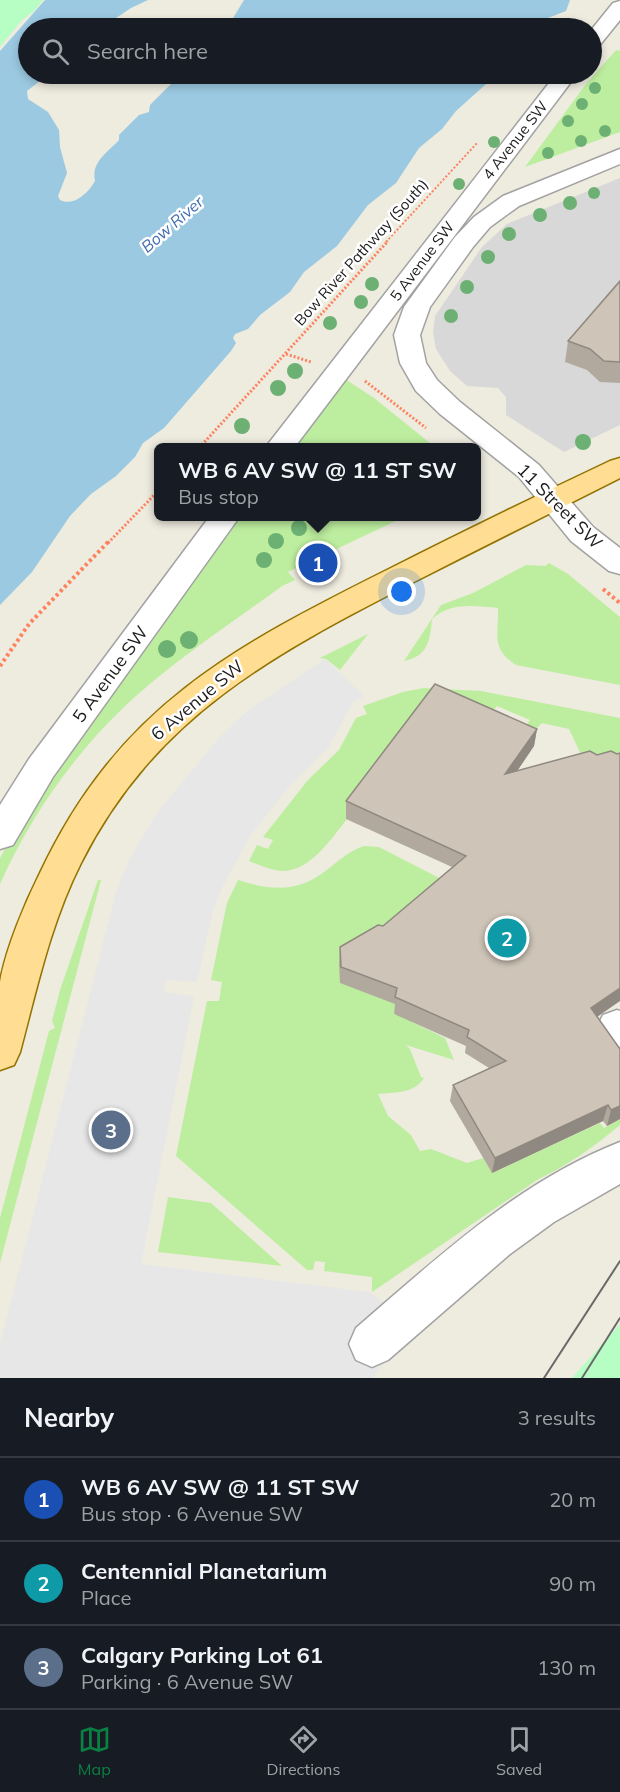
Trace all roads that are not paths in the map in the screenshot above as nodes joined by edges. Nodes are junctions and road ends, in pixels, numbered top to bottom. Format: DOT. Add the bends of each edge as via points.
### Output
graph roads {
  1 [pos="620,7"];
  2 [pos="620,26"];
  3 [pos="602,29"];
  4 [pos="620,33"];
  5 [pos="559,84"];
  6 [pos="620,155"];
  7 [pos="511,201"];
  8 [pos="463,207"];
  9 [pos="282,443"];
  10 [pos="620,467"];
  11 [pos="554,501"];
  12 [pos="222,521"];
  13 [pos="620,564"];
  14 [pos="0,835"];
  15 [pos="0,1052"];
  16 [pos="620,1162"];
  17 [pos="372,1344"];
  1 -- 3 [label="street"];
  2 -- 4 [label="street"];
  5 -- 8 [label="street, 4 Avenue SW"];
  6 -- 7 [label="street, 5 Avenue SW"];
  6 -- 8 [label="street, 5 Avenue SW" via="561,166"];
  7 -- 11 [label="street, 11 Street SW" via="482,222 464,242 417,307 407,335 413,363 426,385 529,471"];
  8 -- 9 [label="street, 5 Avenue SW"];
  10 -- 11 [label="main road, 6 Avenue SW"];
  11 -- 13 [label="street, 11 Street SW" via="582,534"];
  11 -- 15 [label="main road, 6 Avenue SW" via="287,634 228,671 160,728 114,781 77,837 50,891 31,942"];
  12 -- 14 [label="street, 5 Avenue SW" via="41,768"];
  16 -- 17 [label="street" via="514,1224"];
}
